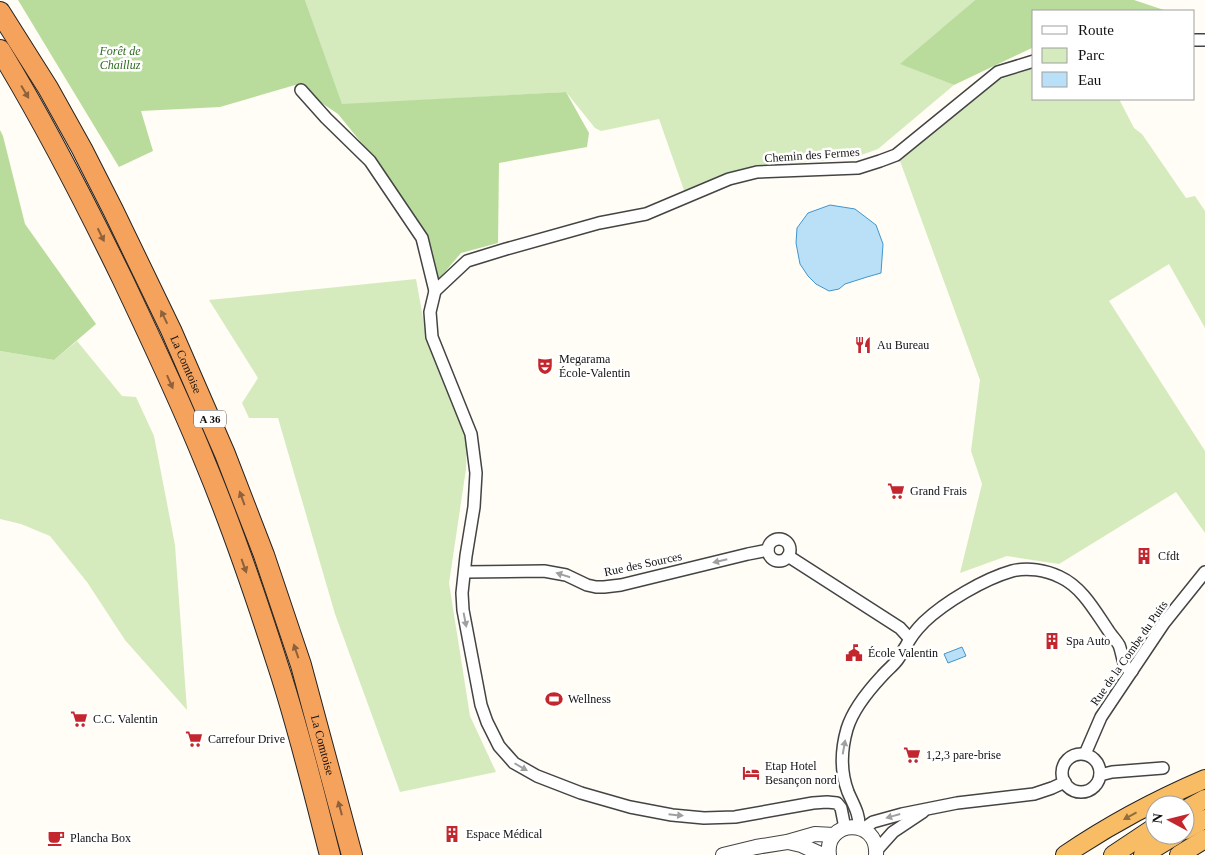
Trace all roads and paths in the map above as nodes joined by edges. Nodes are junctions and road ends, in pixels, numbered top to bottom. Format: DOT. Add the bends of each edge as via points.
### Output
graph roads {
  1 [pos="0,12"];
  2 [pos="0,50"];
  3 [pos="1032,62"];
  4 [pos="301,90"];
  5 [pos="436,291"];
  6 [pos="768,550"];
  7 [pos="788,556"];
  8 [pos="465,572"];
  9 [pos="1205,572"];
  10 [pos="910,639"];
  11 [pos="1132,671"];
  12 [pos="1085,754"];
  13 [pos="1163,768"];
  14 [pos="1100,775"];
  15 [pos="1205,779"];
  16 [pos="1064,782"];
  17 [pos="925,810"];
  18 [pos="861,828"];
  19 [pos="839,832"];
  20 [pos="1145,834"];
  21 [pos="1205,839"];
  22 [pos="787,842"];
  23 [pos="1160,845"];
  24 [pos="876,853"];
  25 [pos="330,855"];
  26 [pos="352,855"];
  27 [pos="723,855"];
  28 [pos="824,855"];
  29 [pos="829,855"];
  30 [pos="1065,855"];
  31 [pos="1113,855"];
  32 [pos="1144,855"];
  33 [pos="1179,855"];
  26 -- 1 [label="highway, La Comtoise / A 36, one-way" via="301,665 226,454 171,330 82,149"];
  2 -- 25 [label="highway, La Comtoise / A 36, one-way" via="44,124 93,218 206,462 280,671"];
  3 -- 5 [label="street, Chemin des Fermes" via="998,72 896,155 858,168 757,172 729,179 646,214 467,261"];
  4 -- 5 [label="street" via="370,161 422,238"];
  5 -- 8 [label="street" via="430,312 432,337 471,434 476,473"];
  6 -- 7 [label="street" via="777,561"];
  6 -- 7 [label="street" via="771,542 782,539 790,548"];
  6 -- 8 [label="street, Rue des Sources, one-way" via="604,588 544,571"];
  7 -- 10 [label="street" via="900,628"];
  8 -- 19 [label="street, one-way" via="463,610 481,705 499,746 514,763 581,793 672,815 735,817 833,802 841,808"];
  9 -- 11 [label="street, Rue de la Combe du Puits" via="1164,623"];
  10 -- 11 [label="street" via="924,622 966,592 1013,571 1040,571 1062,578 1088,600"];
  18 -- 10 [label="street, one-way" via="842,770 847,728 854,712 898,660"];
  11 -- 12 [label="street, Rue de la Combe du Puits" via="1101,717"];
  12 -- 14 [label="street" via="1098,764"];
  12 -- 16 [label="street" via="1074,755 1066,762"];
  13 -- 14 [label="street"];
  14 -- 16 [label="street" via="1095,785 1085,791 1074,790"];
  15 -- 30 [label="highway, one-way" via="1144,808"];
  16 -- 17 [label="street" via="1034,794"];
  17 -- 18 [label="street, one-way" via="873,822"];
  17 -- 24 [label="street" via="892,832"];
  18 -- 19 [label="street" via="850,827"];
  18 -- 24 [label="street" via="873,838"];
  19 -- 22 [label="street" via="815,834"];
  19 -- 29 [label="street" via="829,847"];
  20 -- 31 [label="highway"];
  21 -- 33 [label="highway"];
  22 -- 27 [label="street"];
  22 -- 28 [label="street"];
  23 -- 32 [label="highway"];
}
